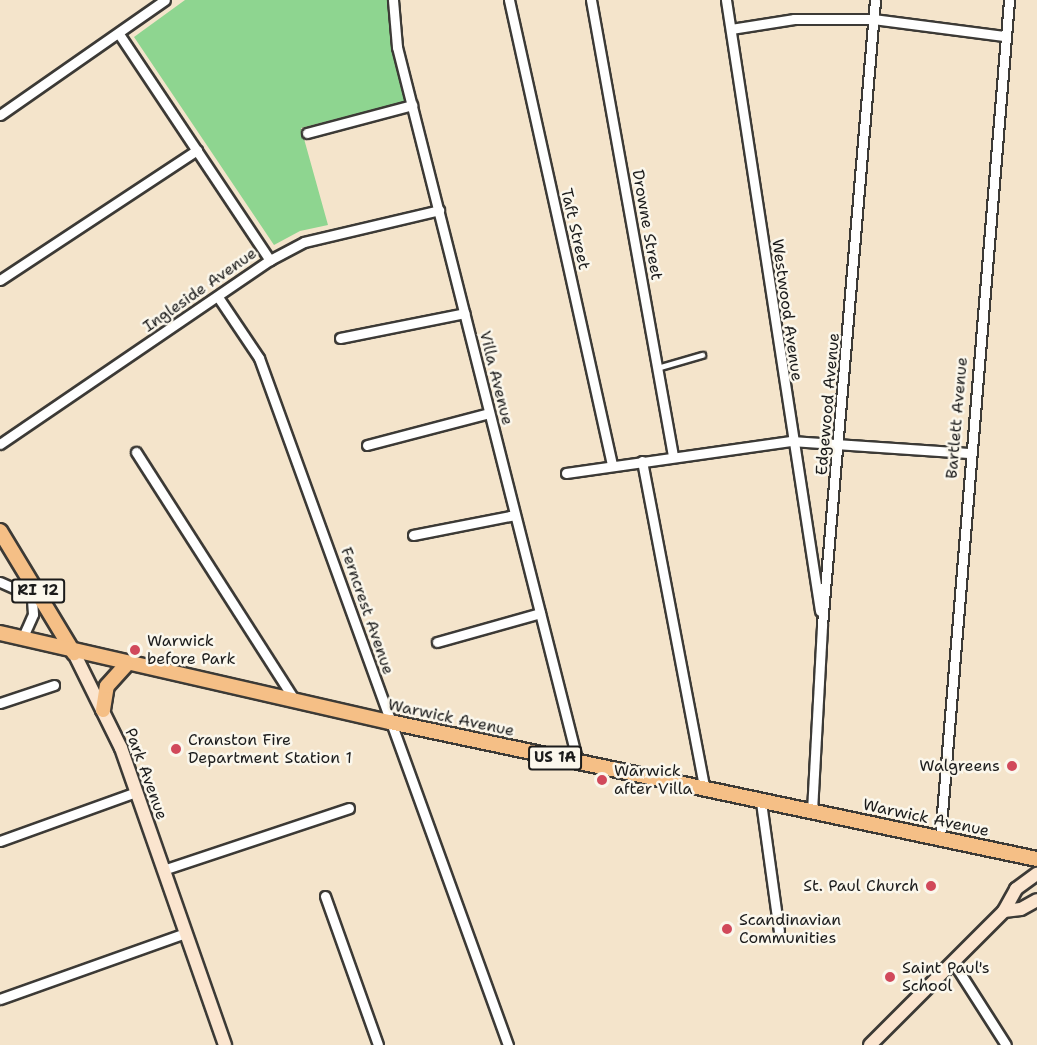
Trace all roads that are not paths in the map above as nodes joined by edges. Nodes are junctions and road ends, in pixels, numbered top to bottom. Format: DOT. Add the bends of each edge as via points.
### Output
graph roads {
  1 [pos="165,0"];
  2 [pos="393,0"];
  3 [pos="509,0"];
  4 [pos="591,0"];
  5 [pos="726,0"];
  6 [pos="875,0"];
  7 [pos="1009,0"];
  8 [pos="873,19"];
  9 [pos="730,29"];
  10 [pos="119,34"];
  11 [pos="1004,36"];
  12 [pos="412,105"];
  13 [pos="0,115"];
  14 [pos="307,133"];
  15 [pos="197,150"];
  16 [pos="439,210"];
  17 [pos="270,260"];
  18 [pos="0,280"];
  19 [pos="218,297"];
  20 [pos="465,313"];
  21 [pos="340,338"];
  22 [pos="702,355"];
  23 [pos="657,368"];
  24 [pos="489,413"];
  25 [pos="791,441"];
  26 [pos="0,444"];
  27 [pos="840,444"];
  28 [pos="367,445"];
  29 [pos="136,452"];
  30 [pos="969,453"];
  31 [pos="673,456"];
  32 [pos="642,460"];
  33 [pos="612,465"];
  34 [pos="566,473"];
  35 [pos="515,514"];
  36 [pos="0,531"];
  37 [pos="413,535"];
  38 [pos="30,577"];
  39 [pos="0,582"];
  40 [pos="33,596"];
  41 [pos="540,614"];
  42 [pos="822,625"];
  43 [pos="0,633"];
  44 [pos="22,639"];
  45 [pos="437,642"];
  46 [pos="74,653"];
  47 [pos="126,665"];
  48 [pos="54,685"];
  49 [pos="295,701"];
  50 [pos="0,703"];
  51 [pos="103,710"];
  52 [pos="390,722"];
  53 [pos="578,763"];
  54 [pos="705,790"];
  55 [pos="136,792"];
  56 [pos="761,802"];
  57 [pos="349,808"];
  58 [pos="812,811"];
  59 [pos="940,838"];
  60 [pos="0,841"];
  61 [pos="1037,859"];
  62 [pos="163,870"];
  63 [pos="1037,874"];
  64 [pos="325,896"];
  65 [pos="1037,900"];
  66 [pos="1004,910"];
  67 [pos="779,931"];
  68 [pos="185,933"];
  69 [pos="953,962"];
  70 [pos="0,999"];
  71 [pos="225,1045"];
  72 [pos="378,1045"];
  73 [pos="508,1045"];
  74 [pos="870,1045"];
  75 [pos="1006,1045"];
  1 -- 10 [label="street"];
  2 -- 12 [label="street, Villa Avenue" via="397,46"];
  3 -- 33 [label="street, Taft Street"];
  4 -- 23 [label="street, Drowne Street"];
  5 -- 9 [label="street, Westwood Avenue"];
  6 -- 8 [label="street, Edgewood Avenue"];
  7 -- 11 [label="street, Bartlett Avenue"];
  8 -- 9 [label="street" via="794,19"];
  8 -- 11 [label="street"];
  8 -- 27 [label="street, Edgewood Avenue"];
  9 -- 25 [label="street, Westwood Avenue"];
  10 -- 13 [label="street"];
  10 -- 15 [label="street"];
  11 -- 30 [label="street, Bartlett Avenue"];
  12 -- 14 [label="street"];
  12 -- 16 [label="street, Villa Avenue"];
  15 -- 17 [label="street"];
  15 -- 18 [label="street"];
  16 -- 17 [label="street, Ingleside Avenue" via="304,242"];
  16 -- 20 [label="street, Villa Avenue"];
  17 -- 19 [label="street, Ingleside Avenue"];
  19 -- 26 [label="street, Ingleside Avenue"];
  19 -- 52 [label="street, Ferncrest Avenue" via="259,358"];
  20 -- 21 [label="street"];
  20 -- 24 [label="street, Villa Avenue"];
  22 -- 23 [label="lane"];
  23 -- 31 [label="street, Drowne Street"];
  24 -- 28 [label="street"];
  24 -- 35 [label="street, Villa Avenue"];
  25 -- 27 [label="street"];
  25 -- 31 [label="street"];
  25 -- 42 [label="street, Westwood Avenue"];
  27 -- 30 [label="street"];
  27 -- 42 [label="street, Edgewood Avenue"];
  29 -- 49 [label="street"];
  30 -- 59 [label="street, Bartlett Avenue"];
  31 -- 32 [label="street"];
  32 -- 33 [label="street"];
  32 -- 54 [label="street"];
  33 -- 34 [label="street"];
  35 -- 37 [label="street"];
  35 -- 41 [label="street, Villa Avenue"];
  36 -- 38 [label="main road, Park Avenue / RI 12"];
  38 -- 40 [label="street"];
  38 -- 46 [label="main road, Park Avenue / RI 12"];
  39 -- 40 [label="street"];
  40 -- 44 [label="street" via="33,614"];
  41 -- 45 [label="street"];
  41 -- 53 [label="street, Villa Avenue"];
  42 -- 58 [label="street, Edgewood Avenue"];
  43 -- 44 [label="main road, Warwick Avenue / US 1A"];
  44 -- 46 [label="main road, Warwick Avenue / US 1A"];
  46 -- 47 [label="main road, Warwick Avenue / US 1A"];
  46 -- 51 [label="main road, Park Avenue / RI 12"];
  47 -- 49 [label="main road, Warwick Avenue / US 1A"];
  47 -- 51 [label="main road" via="107,686"];
  48 -- 50 [label="street"];
  49 -- 52 [label="main road, Warwick Avenue / US 1A"];
  51 -- 55 [label="main road, Park Avenue / RI 12"];
  52 -- 53 [label="main road, Warwick Avenue / US 1A"];
  52 -- 73 [label="street, Ferncrest Avenue"];
  53 -- 54 [label="main road, Warwick Avenue / US 1A"];
  54 -- 56 [label="main road, Warwick Avenue / US 1A"];
  55 -- 60 [label="street"];
  55 -- 62 [label="main road, Park Avenue / RI 12"];
  56 -- 58 [label="main road, Warwick Avenue / US 1A"];
  56 -- 67 [label="street"];
  57 -- 62 [label="street"];
  58 -- 59 [label="main road, Warwick Avenue / US 1A"];
  59 -- 61 [label="main road, Warwick Avenue / US 1A"];
  62 -- 68 [label="main road, Park Avenue / RI 12"];
  63 -- 66 [label="main road" via="1011,893"];
  64 -- 72 [label="street"];
  65 -- 66 [label="main road" via="1021,909"];
  66 -- 69 [label="main road"];
  68 -- 70 [label="street"];
  68 -- 71 [label="main road, Park Avenue / RI 12"];
  69 -- 74 [label="main road"];
  69 -- 75 [label="street"];
}
